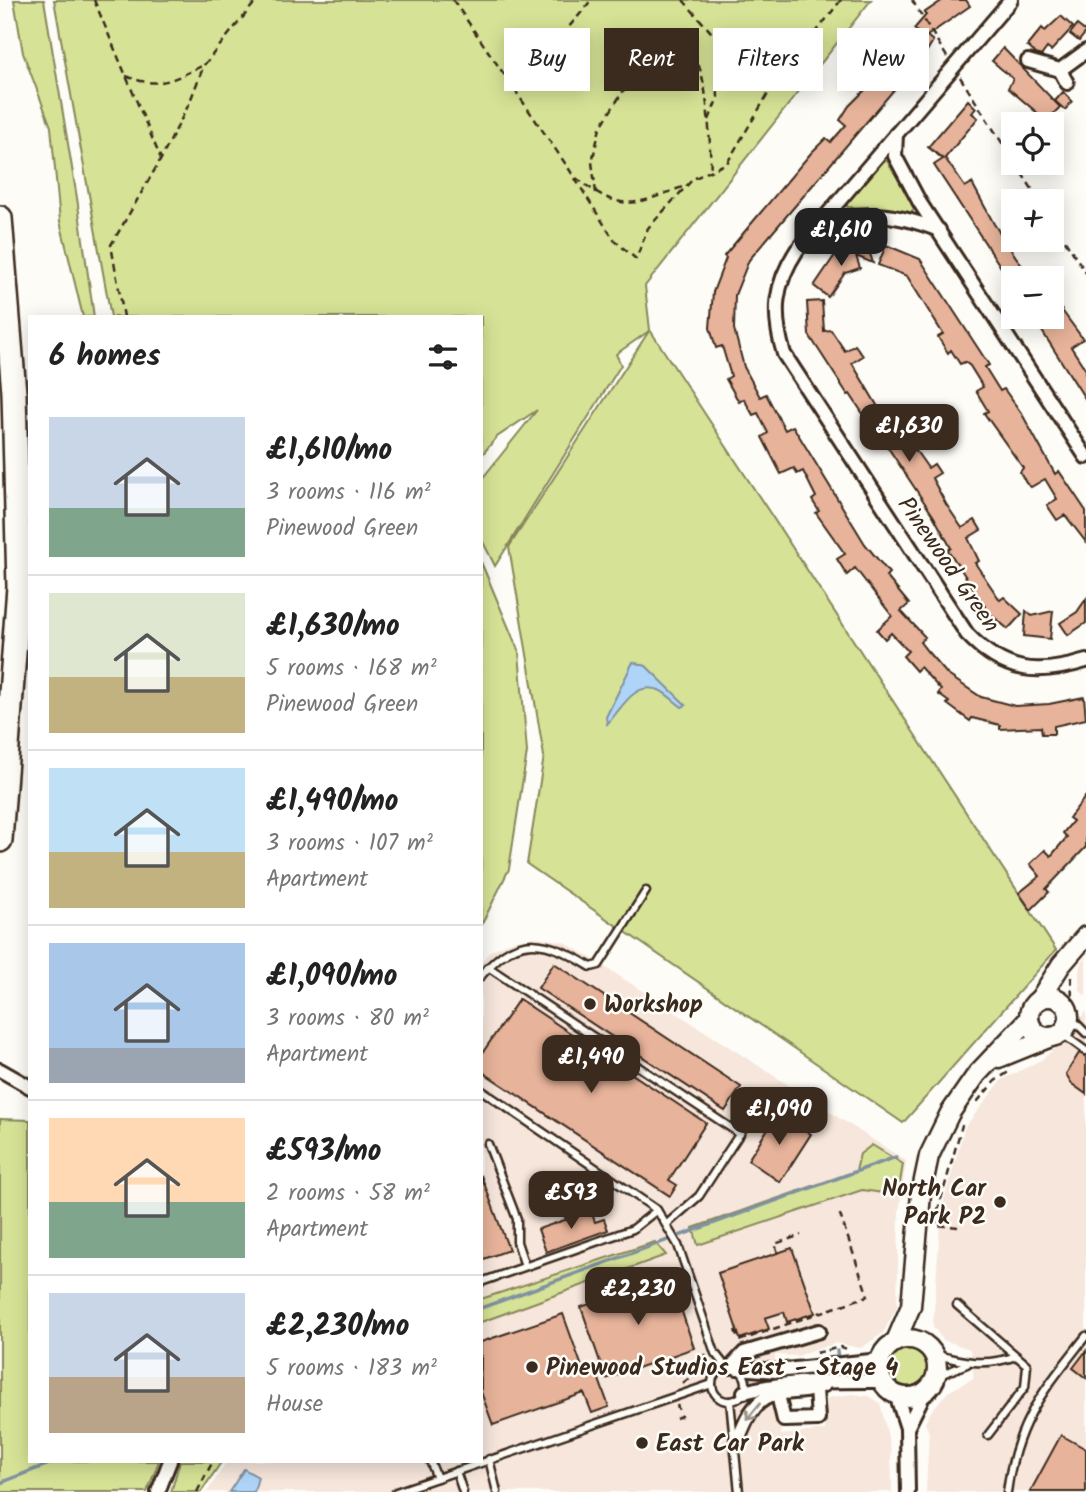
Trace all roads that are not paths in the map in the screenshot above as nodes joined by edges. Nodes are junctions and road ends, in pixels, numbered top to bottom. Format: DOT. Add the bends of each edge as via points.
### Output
graph roads {
  1 [pos="1010,1"];
  2 [pos="1086,51"];
  3 [pos="1028,61"];
  4 [pos="1060,70"];
  5 [pos="1067,83"];
  6 [pos="896,134"];
  7 [pos="0,218"];
  8 [pos="814,230"];
  9 [pos="939,230"];
  10 [pos="1086,457"];
  11 [pos="1086,662"];
  12 [pos="0,840"];
  13 [pos="646,891"];
  14 [pos="1080,944"];
  15 [pos="488,967"];
  16 [pos="483,973"];
  17 [pos="1039,1000"];
  18 [pos="1072,1012"];
  19 [pos="1029,1019"];
  20 [pos="1086,1033"];
  21 [pos="1056,1035"];
  22 [pos="1086,1051"];
  23 [pos="987,1062"];
  24 [pos="0,1070"];
  25 [pos="28,1086"];
  26 [pos="483,1091"];
  27 [pos="759,1104"];
  28 [pos="740,1134"];
  29 [pos="488,1144"];
  30 [pos="657,1210"];
  31 [pos="667,1224"];
  32 [pos="525,1266"];
  33 [pos="483,1281"];
  34 [pos="957,1305"];
  35 [pos="911,1306"];
  36 [pos="819,1331"];
  37 [pos="1086,1336"];
  38 [pos="896,1341"];
  39 [pos="929,1349"];
  40 [pos="1016,1356"];
  41 [pos="880,1360"];
  42 [pos="969,1363"];
  43 [pos="731,1367"];
  44 [pos="830,1381"];
  45 [pos="882,1381"];
  46 [pos="712,1384"];
  47 [pos="930,1384"];
  48 [pos="816,1389"];
  49 [pos="744,1392"];
  50 [pos="896,1394"];
  51 [pos="778,1395"];
  52 [pos="730,1401"];
  53 [pos="907,1428"];
  54 [pos="988,1435"];
  55 [pos="736,1446"];
  56 [pos="489,1459"];
  57 [pos="483,1461"];
  58 [pos="169,1463"];
  59 [pos="431,1463"];
  60 [pos="478,1463"];
  61 [pos="456,1471"];
  62 [pos="436,1478"];
  63 [pos="158,1492"];
  64 [pos="396,1492"];
  65 [pos="463,1492"];
  66 [pos="497,1492"];
  67 [pos="738,1492"];
  68 [pos="908,1492"];
  69 [pos="1007,1492"];
  1 -- 6 [label="street, Pinewood Green"];
  2 -- 4 [label="street"];
  3 -- 4 [label="street"];
  4 -- 5 [label="street"];
  6 -- 8 [label="street, Pinewood Green"];
  6 -- 9 [label="street" via="898,163"];
  7 -- 12 [label="highway" via="14,393 19,587"];
  8 -- 9 [label="street" via="849,216 877,214"];
  8 -- 11 [label="street, Pinewood Green" via="779,281 775,314 784,354 893,524 980,648 1023,669 1056,670"];
  9 -- 10 [label="street"];
  13 -- 15 [label="lane" via="598,965 591,967 566,951 538,942 510,950"];
  14 -- 17 [label="street"];
  14 -- 18 [label="street" via="1063,977"];
  15 -- 16 [label="lane"];
  15 -- 28 [label="lane"];
  17 -- 18 [label="street" via="1051,998"];
  17 -- 19 [label="street"];
  18 -- 20 [label="lane"];
  18 -- 21 [label="street"];
  19 -- 21 [label="street" via="1036,1033"];
  19 -- 23 [label="street"];
  21 -- 22 [label="lane"];
  21 -- 23 [label="street"];
  23 -- 35 [label="street" via="950,1113 929,1156"];
  24 -- 25 [label="street"];
  26 -- 30 [label="lane"];
  27 -- 28 [label="lane"];
  28 -- 31 [label="lane" via="699,1196"];
  29 -- 32 [label="lane" via="517,1219 517,1241"];
  30 -- 31 [label="lane"];
  30 -- 32 [label="lane" via="633,1229"];
  31 -- 43 [label="lane" via="715,1353"];
  32 -- 33 [label="lane"];
  34 -- 40 [label="lane"];
  35 -- 38 [label="street"];
  35 -- 39 [label="street"];
  36 -- 43 [label="street" via="744,1353"];
  37 -- 69 [label="lane" via="1018,1434"];
  38 -- 39 [label="street" via="911,1339"];
  38 -- 41 [label="street"];
  39 -- 42 [label="lane"];
  39 -- 47 [label="street" via="936,1365"];
  40 -- 42 [label="lane" via="1001,1362"];
  40 -- 54 [label="lane" via="1027,1365 1025,1387"];
  41 -- 43 [label="street" via="776,1371"];
  41 -- 45 [label="street"];
  42 -- 47 [label="lane"];
  43 -- 46 [label="lane" via="716,1373"];
  43 -- 49 [label="lane" via="745,1376"];
  44 -- 45 [label="street"];
  44 -- 48 [label="street"];
  44 -- 49 [label="street"];
  45 -- 50 [label="street"];
  46 -- 52 [label="lane" via="716,1394"];
  46 -- 56 [label="lane"];
  47 -- 50 [label="street" via="912,1396"];
  47 -- 53 [label="street"];
  48 -- 51 [label="street"];
  48 -- 51 [label="street" via="817,1419 784,1420"];
  49 -- 52 [label="lane"];
  50 -- 53 [label="street"];
  51 -- 55 [label="street, one-way" via="769,1396 752,1411"];
  52 -- 55 [label="lane"];
  53 -- 68 [label="street"];
  55 -- 67 [label="lane"];
  56 -- 57 [label="lane"];
  56 -- 66 [label="lane"];
  58 -- 63 [label="street"];
  59 -- 62 [label="lane"];
  60 -- 61 [label="lane"];
  61 -- 62 [label="lane"];
  61 -- 65 [label="lane"];
  62 -- 64 [label="lane"];
}
